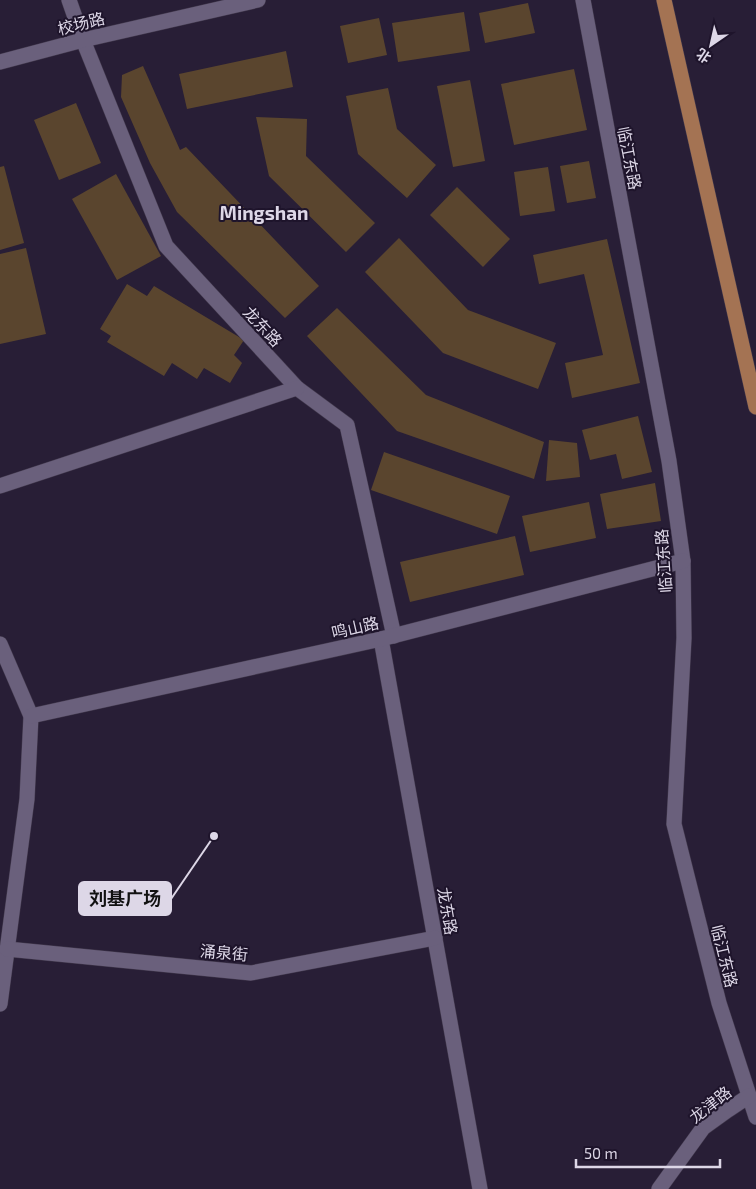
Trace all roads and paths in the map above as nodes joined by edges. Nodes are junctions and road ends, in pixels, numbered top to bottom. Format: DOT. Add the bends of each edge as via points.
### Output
graph roads {
  1 [pos="69,0"];
  2 [pos="258,0"];
  3 [pos="583,0"];
  4 [pos="664,0"];
  5 [pos="83,40"];
  6 [pos="0,62"];
  7 [pos="297,388"];
  8 [pos="756,407"];
  9 [pos="0,486"];
  10 [pos="683,561"];
  11 [pos="388,637"];
  12 [pos="0,644"];
  13 [pos="31,716"];
  14 [pos="435,938"];
  15 [pos="7,949"];
  16 [pos="0,1004"];
  17 [pos="749,1096"];
  18 [pos="756,1117"];
  19 [pos="480,1189"];
  20 [pos="659,1189"];
  1 -- 5 [label="street, 龙东路"];
  2 -- 5 [label="street, 校场路"];
  3 -- 10 [label="street, 临江东路" via="669,460"];
  4 -- 8 [label="main road"];
  5 -- 6 [label="street, 校场路"];
  5 -- 7 [label="street, 龙东路" via="166,246"];
  7 -- 9 [label="street"];
  7 -- 11 [label="street, 龙东路" via="347,425"];
  10 -- 11 [label="street, 鸣山路"];
  10 -- 17 [label="street, 临江东路" via="684,638 674,824 719,1003"];
  11 -- 13 [label="street, 鸣山路"];
  11 -- 14 [label="street, 龙东路"];
  12 -- 13 [label="street"];
  13 -- 15 [label="street" via="27,799"];
  14 -- 15 [label="street, 涌泉街" via="251,973"];
  14 -- 19 [label="street, 龙东路"];
  15 -- 16 [label="street"];
  17 -- 18 [label="street, 临江东路"];
  17 -- 20 [label="street, 龙津路" via="704,1128"];
}
